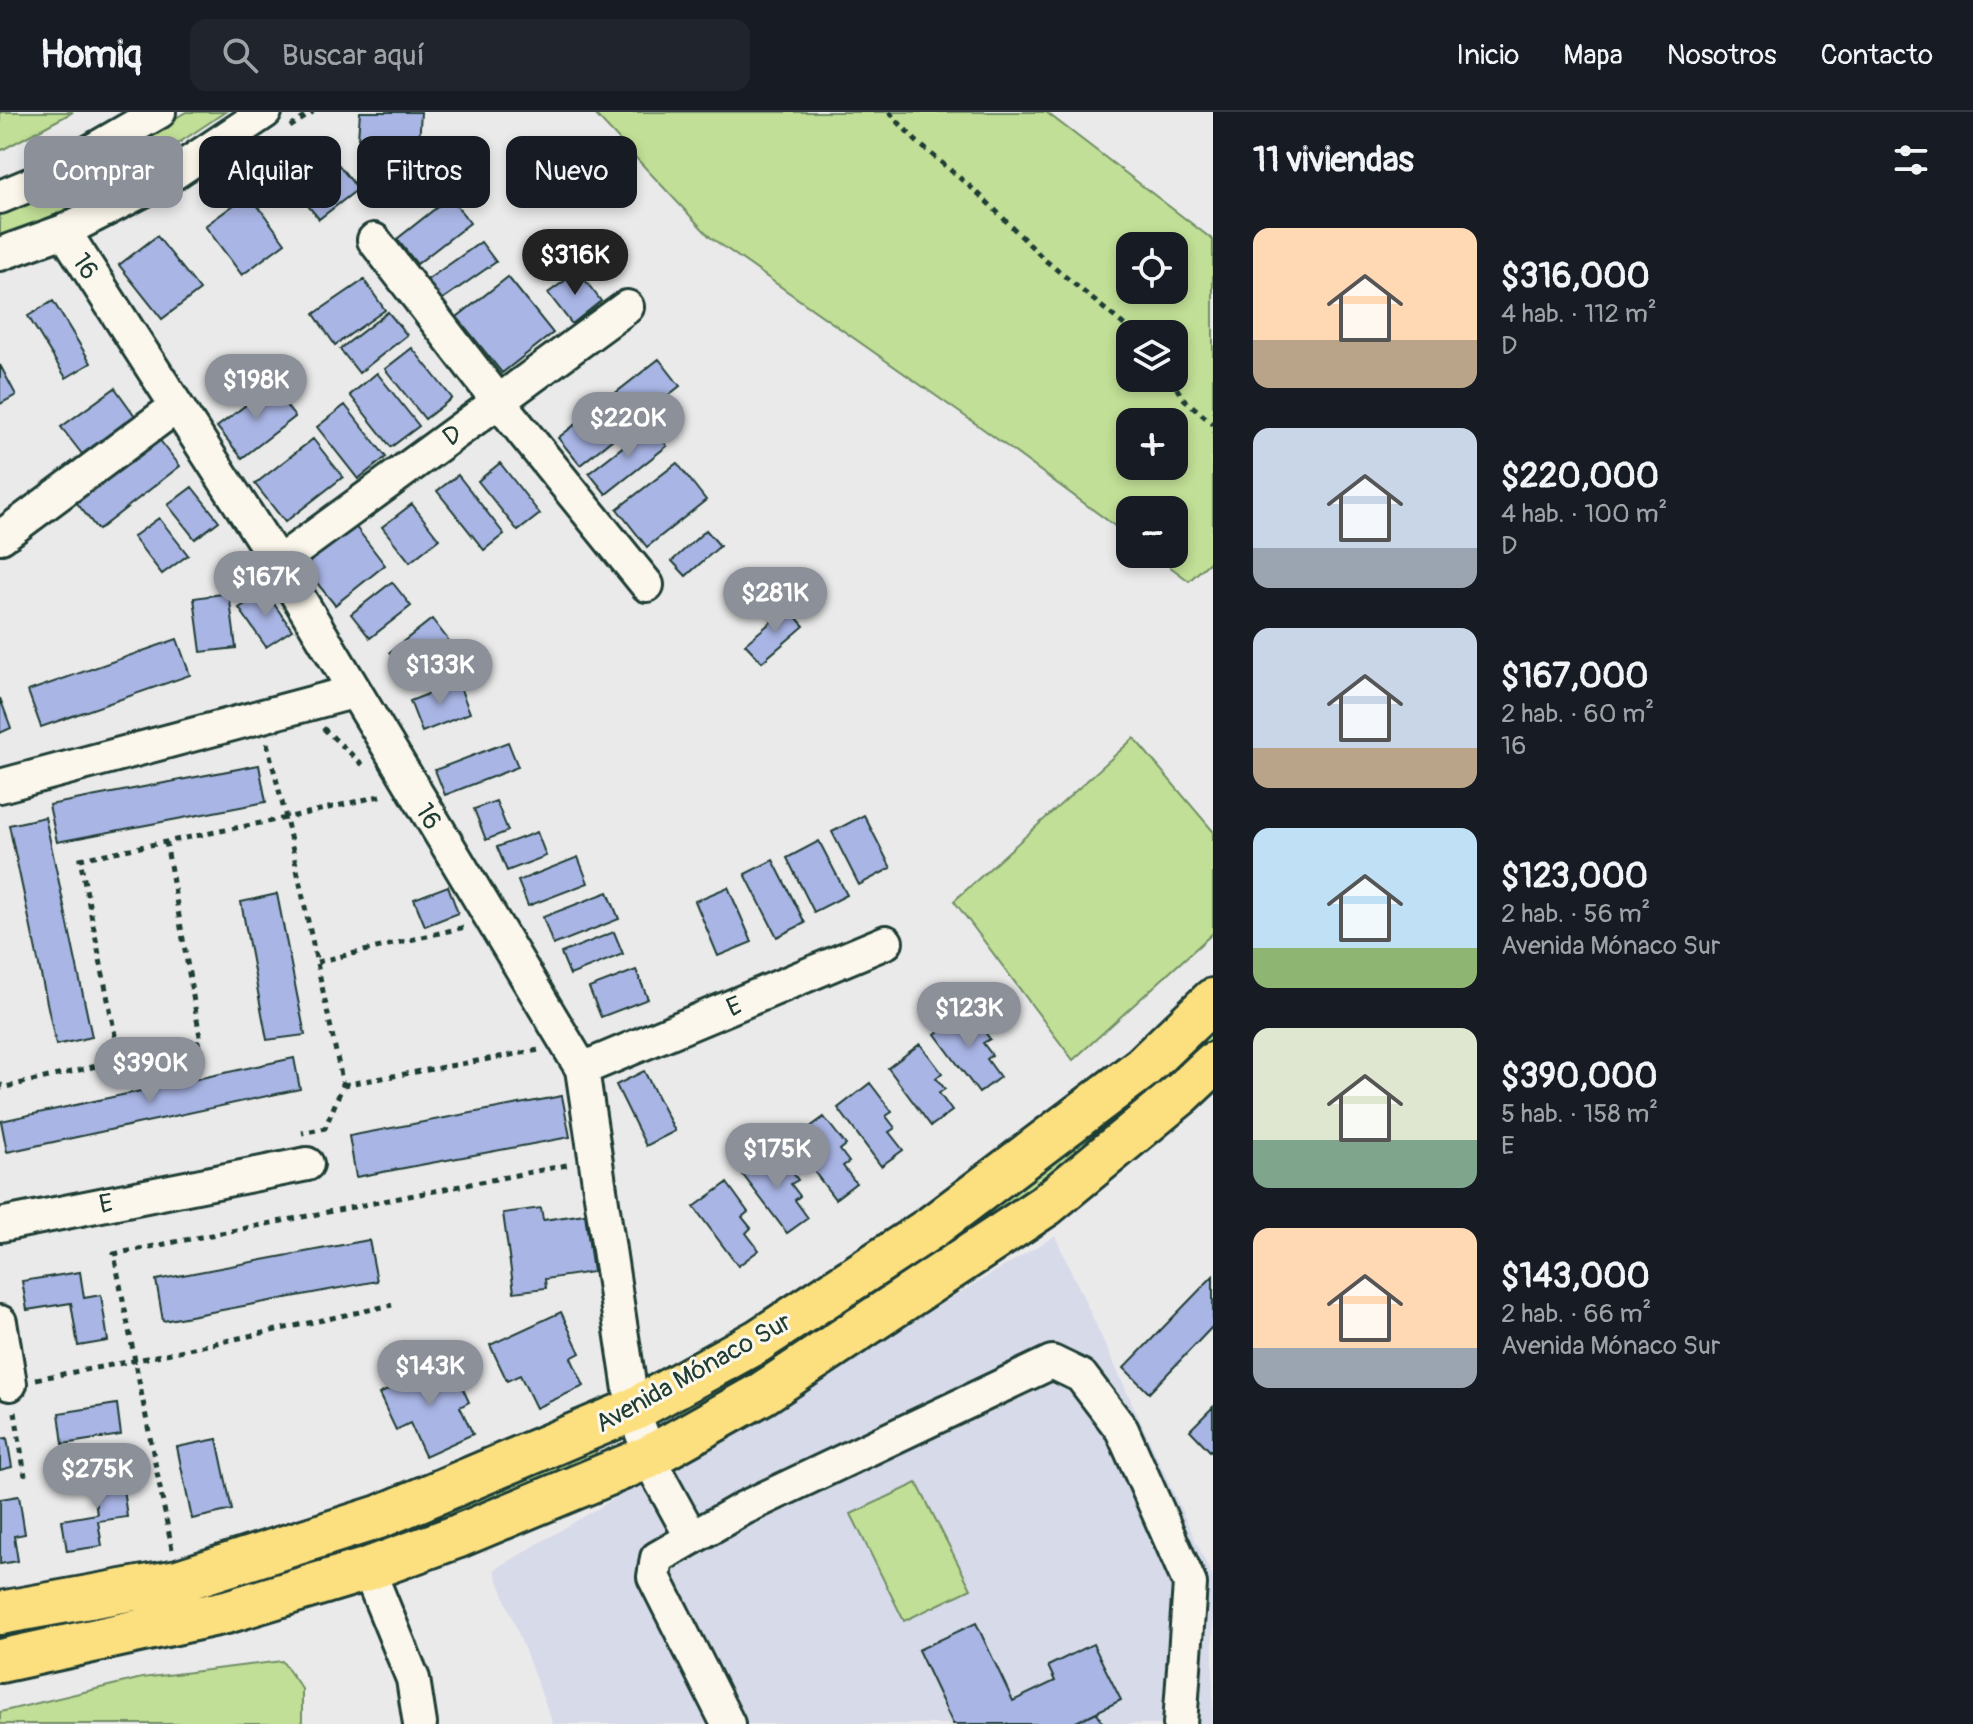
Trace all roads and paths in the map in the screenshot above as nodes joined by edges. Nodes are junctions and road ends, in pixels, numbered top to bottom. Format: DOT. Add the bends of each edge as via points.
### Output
graph roads {
  1 [pos="159,112"];
  2 [pos="265,112"];
  3 [pos="889,112"];
  4 [pos="0,197"];
  5 [pos="64,231"];
  6 [pos="374,240"];
  7 [pos="0,254"];
  8 [pos="627,307"];
  9 [pos="1118,320"];
  10 [pos="1179,392"];
  11 [pos="498,401"];
  12 [pos="177,406"];
  13 [pos="1213,424"];
  14 [pos="1,537"];
  15 [pos="278,563"];
  16 [pos="647,585"];
  17 [pos="353,692"];
  18 [pos="261,716"];
  19 [pos="0,786"];
  20 [pos="412,789"];
  21 [pos="286,818"];
  22 [pos="166,842"];
  23 [pos="493,921"];
  24 [pos="886,942"];
  25 [pos="317,962"];
  26 [pos="1213,1000"];
  27 [pos="574,1057"];
  28 [pos="120,1060"];
  29 [pos="1213,1064"];
  30 [pos="0,1083"];
  31 [pos="343,1085"];
  32 [pos="294,1134"];
  33 [pos="594,1160"];
  34 [pos="307,1164"];
  35 [pos="0,1225"];
  36 [pos="392,1305"];
  37 [pos="0,1322"];
  38 [pos="133,1361"];
  39 [pos="10,1384"];
  40 [pos="633,1410"];
  41 [pos="649,1457"];
  42 [pos="25,1476"];
  43 [pos="692,1538"];
  44 [pos="174,1562"];
  45 [pos="368,1569"];
  46 [pos="0,1613"];
  47 [pos="0,1661"];
  48 [pos="420,1724"];
  49 [pos="728,1724"];
  50 [pos="1180,1724"];
  1 -- 4 [label="street" via="41,180"];
  2 -- 5 [label="street" via="165,179"];
  3 -- 9 [label="path" via="1045,260"];
  5 -- 7 [label="street"];
  5 -- 12 [label="street, 16"];
  6 -- 11 [label="street"];
  8 -- 11 [label="street, D"];
  10 -- 13 [label="path"];
  11 -- 15 [label="street, D"];
  11 -- 16 [label="street"];
  12 -- 14 [label="street"];
  12 -- 15 [label="street, 16"];
  15 -- 17 [label="street, 16"];
  17 -- 18 [label="street"];
  17 -- 20 [label="street, 16"];
  18 -- 19 [label="street"];
  18 -- 21 [label="path"];
  20 -- 21 [label="path"];
  20 -- 23 [label="street, 16"];
  21 -- 22 [label="path"];
  21 -- 25 [label="path"];
  22 -- 28 [label="path" via="201,1042"];
  22 -- 28 [label="path" via="80,859"];
  23 -- 25 [label="path"];
  23 -- 27 [label="street, 16"];
  24 -- 27 [label="street, E"];
  25 -- 31 [label="path"];
  26 -- 40 [label="main road, Avenida Mónaco Sur" via="1142,1068 932,1227 758,1341"];
  27 -- 31 [label="path"];
  27 -- 33 [label="street, 16"];
  28 -- 30 [label="path" via="1,1088"];
  29 -- 41 [label="main road, Avenida Mónaco Sur" via="1046,1205 763,1393"];
  31 -- 32 [label="path" via="325,1128"];
  33 -- 38 [label="path" via="114,1254"];
  33 -- 40 [label="street, 16"];
  34 -- 35 [label="street, E"];
  36 -- 38 [label="path"];
  37 -- 39 [label="street"];
  38 -- 39 [label="path"];
  38 -- 44 [label="path"];
  39 -- 42 [label="path"];
  40 -- 41 [label="street, 16"];
  40 -- 46 [label="main road, Avenida Mónaco Sur" via="379,1517 178,1581"];
  41 -- 43 [label="street, 16"];
  41 -- 45 [label="main road, Avenida Mónaco Sur"];
  43 -- 49 [label="street" via="657,1558 654,1577"];
  43 -- 50 [label="street" via="744,1508 1052,1362 1081,1376 1122,1430 1190,1584"];
  45 -- 47 [label="main road, Avenida Mónaco Sur" via="226,1612"];
  45 -- 48 [label="street" via="413,1679"];
}
